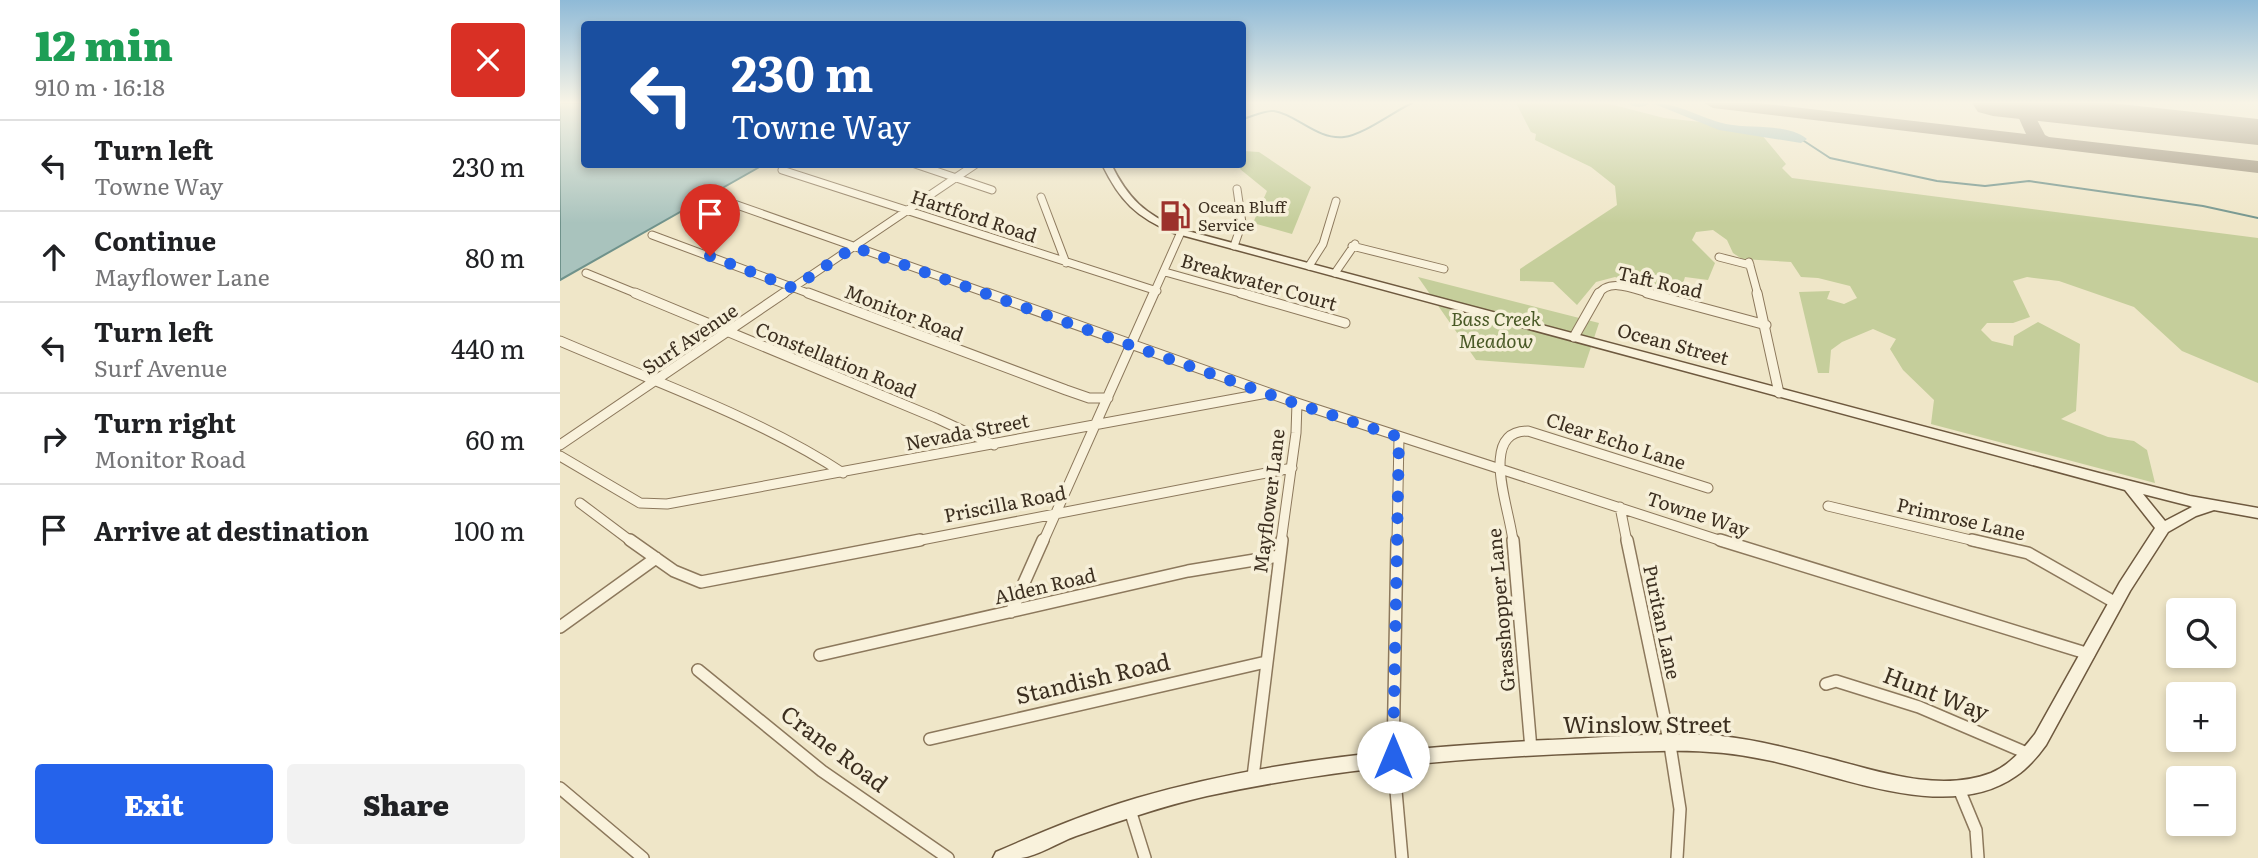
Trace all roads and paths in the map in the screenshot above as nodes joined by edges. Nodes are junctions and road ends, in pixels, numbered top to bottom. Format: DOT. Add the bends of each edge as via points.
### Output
graph roads {
  1 [pos="928,168"];
  2 [pos="970,168"];
  3 [pos="1108,168"];
  4 [pos="782,170"];
  5 [pos="957,177"];
  6 [pos="1237,189"];
  7 [pos="992,190"];
  8 [pos="1041,197"];
  9 [pos="717,198"];
  10 [pos="1336,201"];
  11 [pos="907,211"];
  12 [pos="1181,232"];
  13 [pos="652,235"];
  14 [pos="854,247"];
  15 [pos="1234,247"];
  16 [pos="1719,257"];
  17 [pos="1066,262"];
  18 [pos="1309,266"];
  19 [pos="1444,269"];
  20 [pos="1165,272"];
  21 [pos="586,273"];
  22 [pos="1335,273"];
  23 [pos="793,288"];
  24 [pos="1157,291"];
  25 [pos="1345,323"];
  26 [pos="1766,325"];
  27 [pos="727,333"];
  28 [pos="1574,337"];
  29 [pos="560,341"];
  30 [pos="1133,345"];
  31 [pos="652,383"];
  32 [pos="1267,393"];
  33 [pos="1779,393"];
  34 [pos="1108,398"];
  35 [pos="1297,404"];
  36 [pos="1095,425"];
  37 [pos="1399,437"];
  38 [pos="560,445"];
  39 [pos="995,446"];
  40 [pos="560,456"];
  41 [pos="1292,468"];
  42 [pos="1501,470"];
  43 [pos="843,473"];
  44 [pos="2130,486"];
  45 [pos="1708,488"];
  46 [pos="580,503"];
  47 [pos="1828,506"];
  48 [pos="2213,506"];
  49 [pos="1620,507"];
  50 [pos="1058,512"];
  51 [pos="2258,513"];
  52 [pos="2163,528"];
  53 [pos="1279,556"];
  54 [pos="656,558"];
  55 [pos="2116,603"];
  56 [pos="1011,612"];
  57 [pos="560,627"];
  58 [pos="2089,654"];
  59 [pos="820,655"];
  60 [pos="1266,662"];
  61 [pos="698,670"];
  62 [pos="1826,684"];
  63 [pos="930,739"];
  64 [pos="1670,744"];
  65 [pos="1531,749"];
  66 [pos="2029,754"];
  67 [pos="1393,757"];
  68 [pos="1253,777"];
  69 [pos="560,788"];
  70 [pos="1959,789"];
  71 [pos="1130,810"];
  72 [pos="643,858"];
  73 [pos="948,858"];
  74 [pos="1003,858"];
  75 [pos="1145,858"];
  76 [pos="1402,858"];
  77 [pos="1677,858"];
  78 [pos="1978,858"];
  1 -- 5 [label="street"];
  2 -- 5 [label="street, Surf Avenue"];
  3 -- 12 [label="main road, Ocean Street" via="1133,208"];
  4 -- 11 [label="street, Hartford Road"];
  5 -- 7 [label="street"];
  5 -- 11 [label="street, Surf Avenue"];
  6 -- 15 [label="street" via="1242,223"];
  8 -- 17 [label="street"];
  9 -- 14 [label="street, Mayflower Lane"];
  10 -- 18 [label="street" via="1323,244"];
  11 -- 14 [label="street, Surf Avenue"];
  11 -- 17 [label="street, Hartford Road"];
  12 -- 15 [label="main road, Ocean Street"];
  12 -- 20 [label="street"];
  13 -- 23 [label="street, Monitor Road"];
  14 -- 23 [label="street, Surf Avenue"];
  14 -- 30 [label="street, Mayflower Lane"];
  15 -- 18 [label="main road, Ocean Street"];
  16 -- 26 [label="street" via="1749,263"];
  17 -- 24 [label="street, Hartford Road"];
  18 -- 22 [label="main road, Ocean Street"];
  19 -- 22 [label="street" via="1353,245"];
  20 -- 24 [label="street"];
  20 -- 25 [label="street, Breakwater Court"];
  21 -- 27 [label="street, Constellation Road"];
  22 -- 28 [label="main road, Ocean Street"];
  23 -- 27 [label="street, Surf Avenue"];
  23 -- 34 [label="street, Monitor Road" via="1089,398"];
  24 -- 30 [label="street"];
  26 -- 28 [label="street, Taft Road" via="1612,284 1601,289"];
  26 -- 33 [label="street"];
  27 -- 31 [label="street, Surf Avenue"];
  27 -- 39 [label="street, Constellation Road"];
  28 -- 33 [label="main road, Ocean Street"];
  29 -- 31 [label="street"];
  30 -- 32 [label="street, Mayflower Lane"];
  30 -- 34 [label="street"];
  31 -- 38 [label="street, Surf Avenue"];
  31 -- 43 [label="street" via="768,430"];
  32 -- 35 [label="street, Mayflower Lane"];
  32 -- 36 [label="street, Nevada Street"];
  33 -- 44 [label="main road, Ocean Street"];
  34 -- 36 [label="street"];
  35 -- 37 [label="street, Towne Way"];
  35 -- 41 [label="street, Mayflower Lane"];
  36 -- 39 [label="street, Nevada Street"];
  36 -- 50 [label="street"];
  37 -- 42 [label="street, Towne Way"];
  37 -- 67 [label="street"];
  39 -- 43 [label="street, Nevada Street"];
  40 -- 43 [label="street, Nevada Street" via="640,503 674,503"];
  41 -- 50 [label="street, Priscilla Road"];
  41 -- 53 [label="street, Mayflower Lane"];
  42 -- 45 [label="street, Clear Echo Lane" via="1498,462 1507,438 1525,430"];
  42 -- 49 [label="street, Towne Way"];
  42 -- 65 [label="street, Grasshopper Lane" via="1512,528"];
  44 -- 48 [label="main road, Ocean Street"];
  44 -- 52 [label="main road"];
  46 -- 54 [label="street, Priscilla Road"];
  47 -- 55 [label="street, Primrose Lane" via="2028,553"];
  48 -- 51 [label="main road, Ocean Street"];
  48 -- 52 [label="main road, Winslow Street"];
  49 -- 58 [label="street, Towne Way"];
  49 -- 64 [label="street, Puritan Lane"];
  50 -- 54 [label="street, Priscilla Road" via="701,582 688,580"];
  50 -- 56 [label="street"];
  52 -- 55 [label="main road, Winslow Street"];
  53 -- 56 [label="street, Alden Road" via="1188,571"];
  53 -- 60 [label="street, Mayflower Lane"];
  54 -- 57 [label="street"];
  55 -- 58 [label="main road, Winslow Street"];
  56 -- 59 [label="street, Alden Road"];
  58 -- 66 [label="main road, Winslow Street"];
  60 -- 63 [label="street, Standish Road"];
  60 -- 68 [label="street, Mayflower Lane"];
  61 -- 73 [label="street, Crane Road" via="822,771"];
  62 -- 66 [label="street, Hunt Way" via="1836,681 1919,708"];
  64 -- 65 [label="main road, Winslow Street"];
  64 -- 70 [label="main road, Winslow Street" via="1720,744 1881,780"];
  64 -- 77 [label="street, Puritan Lane" via="1680,809"];
  65 -- 67 [label="main road, Winslow Street"];
  66 -- 70 [label="main road, Winslow Street" via="2002,776"];
  67 -- 68 [label="main road, Winslow Street"];
  67 -- 76 [label="street"];
  68 -- 71 [label="main road, Winslow Street"];
  69 -- 72 [label="street"];
  70 -- 78 [label="street" via="1976,830"];
  71 -- 74 [label="main road, Winslow Street"];
  71 -- 75 [label="street"];
}
